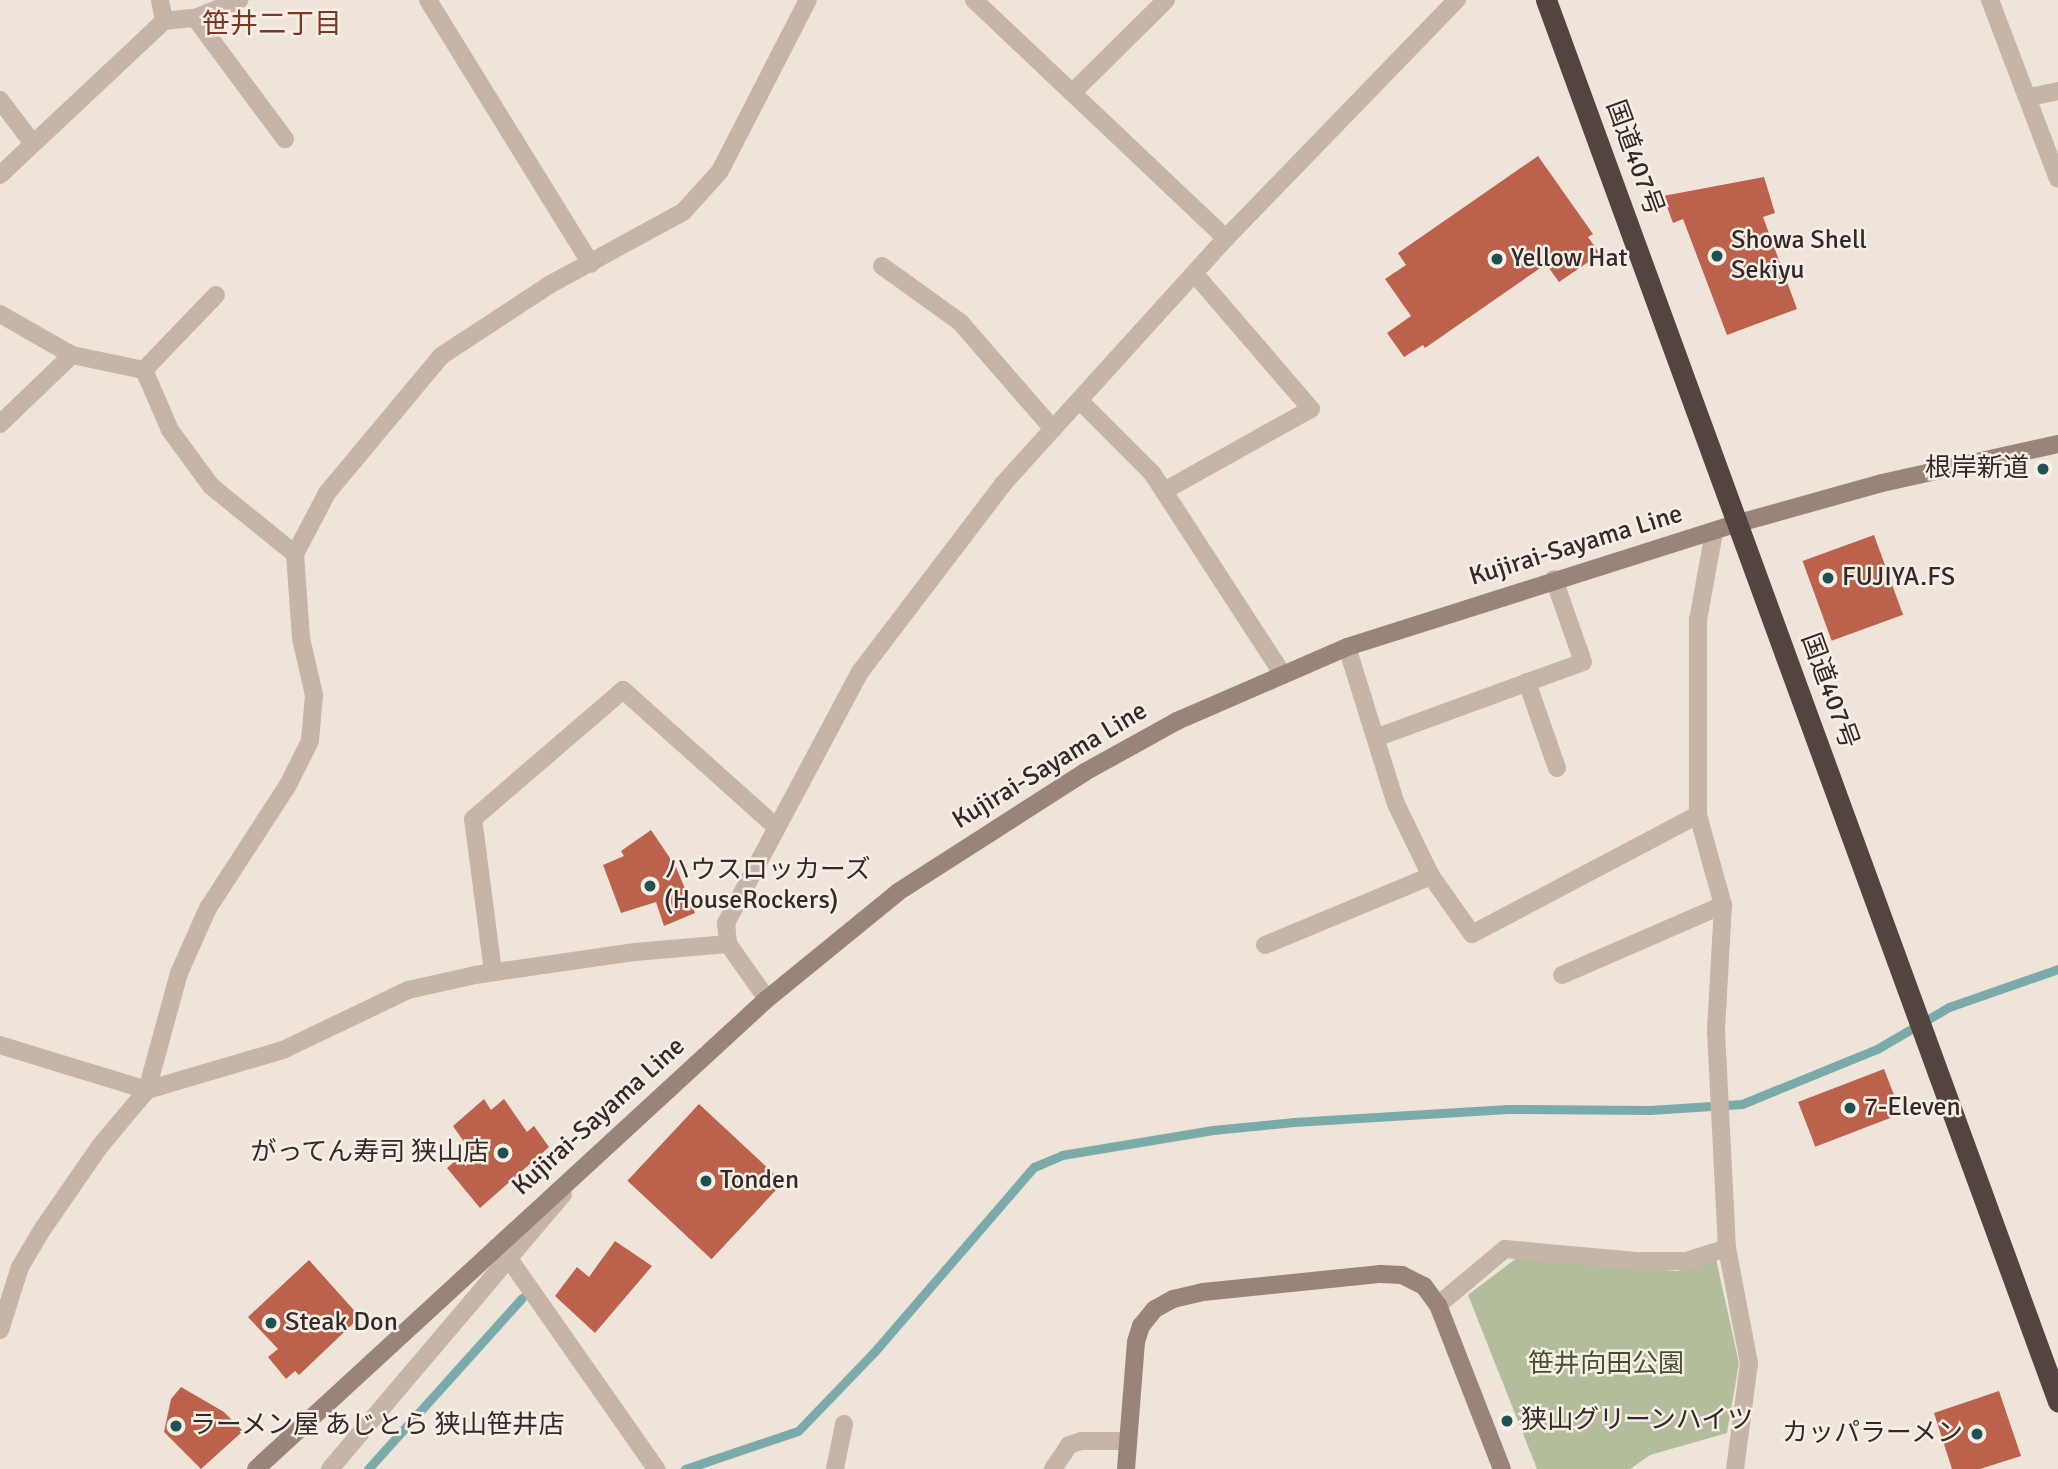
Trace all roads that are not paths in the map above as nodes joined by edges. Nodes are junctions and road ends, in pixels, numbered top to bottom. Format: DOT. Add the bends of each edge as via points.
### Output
graph roads {
  1 [pos="160,0"];
  2 [pos="239,0"];
  3 [pos="428,0"];
  4 [pos="808,0"];
  5 [pos="974,0"];
  6 [pos="1166,0"];
  7 [pos="1457,0"];
  8 [pos="1546,0"];
  9 [pos="1990,0"];
  10 [pos="195,18"];
  11 [pos="164,21"];
  12 [pos="2058,91"];
  13 [pos="1073,92"];
  14 [pos="2030,97"];
  15 [pos="0,100"];
  16 [pos="285,139"];
  17 [pos="32,141"];
  18 [pos="0,175"];
  19 [pos="2058,179"];
  20 [pos="1226,238"];
  21 [pos="591,264"];
  22 [pos="881,266"];
  23 [pos="1194,273"];
  24 [pos="216,295"];
  25 [pos="0,314"];
  26 [pos="72,355"];
  27 [pos="144,370"];
  28 [pos="1079,400"];
  29 [pos="0,424"];
  30 [pos="1053,429"];
  31 [pos="2058,444"];
  32 [pos="1164,491"];
  33 [pos="1739,523"];
  34 [pos="1714,532"];
  35 [pos="295,554"];
  36 [pos="1554,579"];
  37 [pos="1347,647"];
  38 [pos="1282,673"];
  39 [pos="1527,682"];
  40 [pos="1378,737"];
  41 [pos="1558,768"];
  42 [pos="1698,815"];
  43 [pos="776,827"];
  44 [pos="1432,876"];
  45 [pos="1723,905"];
  46 [pos="728,944"];
  47 [pos="1265,945"];
  48 [pos="493,972"];
  49 [pos="1562,975"];
  50 [pos="766,999"];
  51 [pos="0,1045"];
  52 [pos="147,1090"];
  53 [pos="586,1165"];
  54 [pos="496,1247"];
  55 [pos="1727,1248"];
  56 [pos="512,1259"];
  57 [pos="20,1267"];
  58 [pos="0,1272"];
  59 [pos="1438,1305"];
  60 [pos="0,1330"];
  61 [pos="2058,1401"];
  62 [pos="844,1424"];
  63 [pos="1128,1441"];
  64 [pos="654,1466"];
  65 [pos="256,1469"];
  66 [pos="330,1469"];
  67 [pos="835,1469"];
  68 [pos="1053,1469"];
  69 [pos="1126,1469"];
  70 [pos="1502,1469"];
  71 [pos="1735,1469"];
  1 -- 11 [label="street"];
  2 -- 10 [label="street"];
  3 -- 21 [label="street"];
  4 -- 21 [label="street" via="720,171 683,212"];
  5 -- 13 [label="street"];
  6 -- 13 [label="street"];
  7 -- 20 [label="street"];
  8 -- 33 [label="highway, 国道407号"];
  9 -- 14 [label="street"];
  10 -- 11 [label="street"];
  10 -- 16 [label="street"];
  11 -- 17 [label="street"];
  12 -- 14 [label="street"];
  13 -- 20 [label="street"];
  14 -- 19 [label="street"];
  15 -- 17 [label="street"];
  17 -- 18 [label="street"];
  20 -- 23 [label="street"];
  21 -- 35 [label="street" via="549,285 441,356 327,493"];
  22 -- 30 [label="street" via="960,322"];
  23 -- 28 [label="street"];
  23 -- 32 [label="street" via="1311,409"];
  24 -- 27 [label="street"];
  25 -- 26 [label="street"];
  26 -- 27 [label="street"];
  26 -- 29 [label="street"];
  27 -- 35 [label="street" via="170,429 211,486"];
  28 -- 30 [label="street"];
  28 -- 32 [label="street" via="1152,473"];
  30 -- 43 [label="street" via="1003,484 860,672"];
  31 -- 33 [label="main road, Kujirai-Sayama Line" via="1882,483"];
  32 -- 38 [label="street"];
  33 -- 34 [label="main road, Kujirai-Sayama Line"];
  33 -- 61 [label="highway, 国道407号"];
  34 -- 36 [label="main road, Kujirai-Sayama Line"];
  34 -- 42 [label="street" via="1698,620"];
  35 -- 52 [label="street" via="301,638 314,695 310,740 288,785 208,908 179,973"];
  36 -- 37 [label="main road, Kujirai-Sayama Line"];
  36 -- 39 [label="street" via="1583,662"];
  37 -- 38 [label="main road, Kujirai-Sayama Line"];
  37 -- 40 [label="street"];
  38 -- 50 [label="main road, Kujirai-Sayama Line" via="1177,722 978,837 898,892"];
  39 -- 40 [label="street"];
  39 -- 41 [label="street"];
  40 -- 44 [label="street" via="1396,804"];
  42 -- 44 [label="street" via="1472,934"];
  42 -- 45 [label="street"];
  43 -- 46 [label="street" via="726,923"];
  43 -- 48 [label="street" via="623,690 473,819"];
  44 -- 47 [label="street"];
  45 -- 49 [label="street"];
  45 -- 55 [label="street" via="1716,1031"];
  46 -- 48 [label="street"];
  46 -- 50 [label="street"];
  48 -- 52 [label="street" via="408,990 283,1050"];
  50 -- 53 [label="main road, Kujirai-Sayama Line"];
  51 -- 52 [label="street"];
  52 -- 57 [label="street" via="100,1146"];
  53 -- 54 [label="main road, Kujirai-Sayama Line"];
  53 -- 56 [label="street"];
  54 -- 56 [label="street"];
  54 -- 65 [label="main road, Kujirai-Sayama Line"];
  55 -- 59 [label="street" via="1686,1261 1505,1249"];
  55 -- 71 [label="street" via="1749,1363"];
  56 -- 64 [label="street"];
  56 -- 66 [label="street"];
  57 -- 58 [label="street"];
  57 -- 60 [label="street"];
  59 -- 63 [label="main road" via="1424,1286 1402,1275 1381,1274 1173,1299 1155,1309 1141,1326"];
  59 -- 70 [label="main road"];
  62 -- 67 [label="street"];
  63 -- 68 [label="street" via="1069,1445"];
  63 -- 69 [label="main road"];
}
